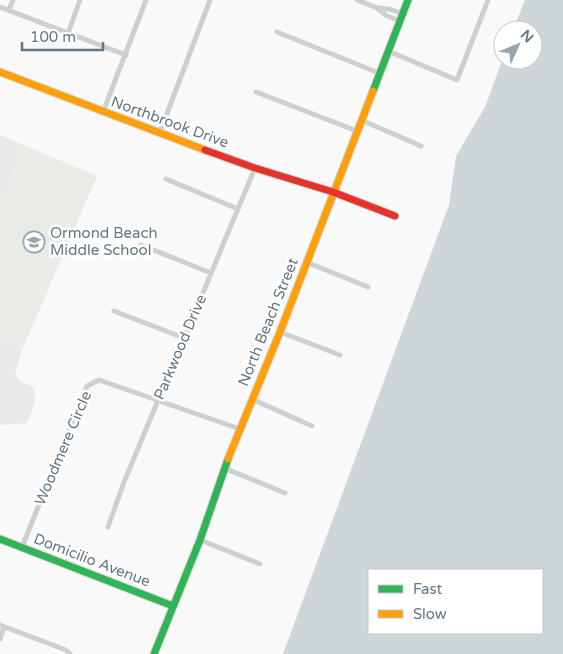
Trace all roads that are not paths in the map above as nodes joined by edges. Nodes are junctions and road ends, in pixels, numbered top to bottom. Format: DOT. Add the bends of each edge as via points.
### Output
graph roads {
  1 [pos="13,0"];
  2 [pos="80,0"];
  3 [pos="146,0"];
  4 [pos="210,0"];
  5 [pos="356,0"];
  6 [pos="408,0"];
  7 [pos="488,0"];
  8 [pos="0,7"];
  9 [pos="9,10"];
  10 [pos="401,18"];
  11 [pos="277,32"];
  12 [pos="68,34"];
  13 [pos="388,52"];
  14 [pos="126,55"];
  15 [pos="0,72"];
  16 [pos="380,73"];
  17 [pos="256,92"];
  18 [pos="103,112"];
  19 [pos="361,120"];
  20 [pos="357,131"];
  21 [pos="160,132"];
  22 [pos="421,146"];
  23 [pos="255,168"];
  24 [pos="166,180"];
  25 [pos="333,192"];
  26 [pos="238,209"];
  27 [pos="395,216"];
  28 [pos="141,245"];
  29 [pos="306,262"];
  30 [pos="211,273"];
  31 [pos="368,287"];
  32 [pos="114,311"];
  33 [pos="280,332"];
  34 [pos="184,338"];
  35 [pos="340,355"];
  36 [pos="252,399"];
  37 [pos="158,400"];
  38 [pos="312,426"];
  39 [pos="240,429"];
  40 [pos="224,468"];
  41 [pos="285,493"];
  42 [pos="108,527"];
  43 [pos="0,539"];
  44 [pos="200,540"];
  45 [pos="22,548"];
  46 [pos="260,564"];
  47 [pos="173,606"];
  48 [pos="2,626"];
  49 [pos="0,639"];
  50 [pos="70,654"];
  51 [pos="154,654"];
  1 -- 9 [label="street"];
  2 -- 12 [label="street"];
  3 -- 14 [label="street"];
  4 -- 21 [label="street"];
  5 -- 10 [label="street" via="377,8 387,16"];
  6 -- 10 [label="street, North Beach Street"];
  7 -- 13 [label="street" via="457,80"];
  8 -- 9 [label="street"];
  9 -- 12 [label="street"];
  10 -- 13 [label="street, North Beach Street"];
  11 -- 16 [label="street"];
  12 -- 14 [label="street"];
  13 -- 16 [label="street, North Beach Street"];
  14 -- 18 [label="street"];
  15 -- 18 [label="street, Northbrook Drive"];
  16 -- 19 [label="street, North Beach Street"];
  17 -- 20 [label="street"];
  18 -- 21 [label="street, Northbrook Drive"];
  19 -- 20 [label="street, North Beach Street"];
  19 -- 22 [label="street"];
  20 -- 25 [label="street, North Beach Street"];
  21 -- 23 [label="street, Northbrook Drive"];
  23 -- 25 [label="street, Northbrook Drive"];
  23 -- 26 [label="street, Parkwood Drive"];
  24 -- 26 [label="street"];
  25 -- 27 [label="street, Northbrook Drive"];
  25 -- 29 [label="street, North Beach Street"];
  26 -- 30 [label="street, Parkwood Drive"];
  28 -- 30 [label="street"];
  29 -- 31 [label="street"];
  29 -- 33 [label="street, North Beach Street"];
  30 -- 34 [label="street, Parkwood Drive"];
  32 -- 34 [label="street"];
  33 -- 35 [label="street"];
  33 -- 36 [label="street, North Beach Street"];
  34 -- 37 [label="street, Parkwood Drive"];
  36 -- 38 [label="street"];
  36 -- 39 [label="street, North Beach Street"];
  37 -- 39 [label="street, Woodmere Circle"];
  37 -- 42 [label="street, Parkwood Drive"];
  37 -- 45 [label="street, Woodmere Circle" via="99,380 86,386"];
  39 -- 40 [label="street, North Beach Street"];
  40 -- 41 [label="street"];
  40 -- 44 [label="street, North Beach Street"];
  43 -- 45 [label="street, Domicilio Avenue"];
  44 -- 46 [label="street"];
  44 -- 47 [label="street, North Beach Street"];
  45 -- 47 [label="street, Domicilio Avenue"];
  47 -- 51 [label="street, North Beach Street"];
  48 -- 49 [label="street"];
  48 -- 50 [label="street"];
}
